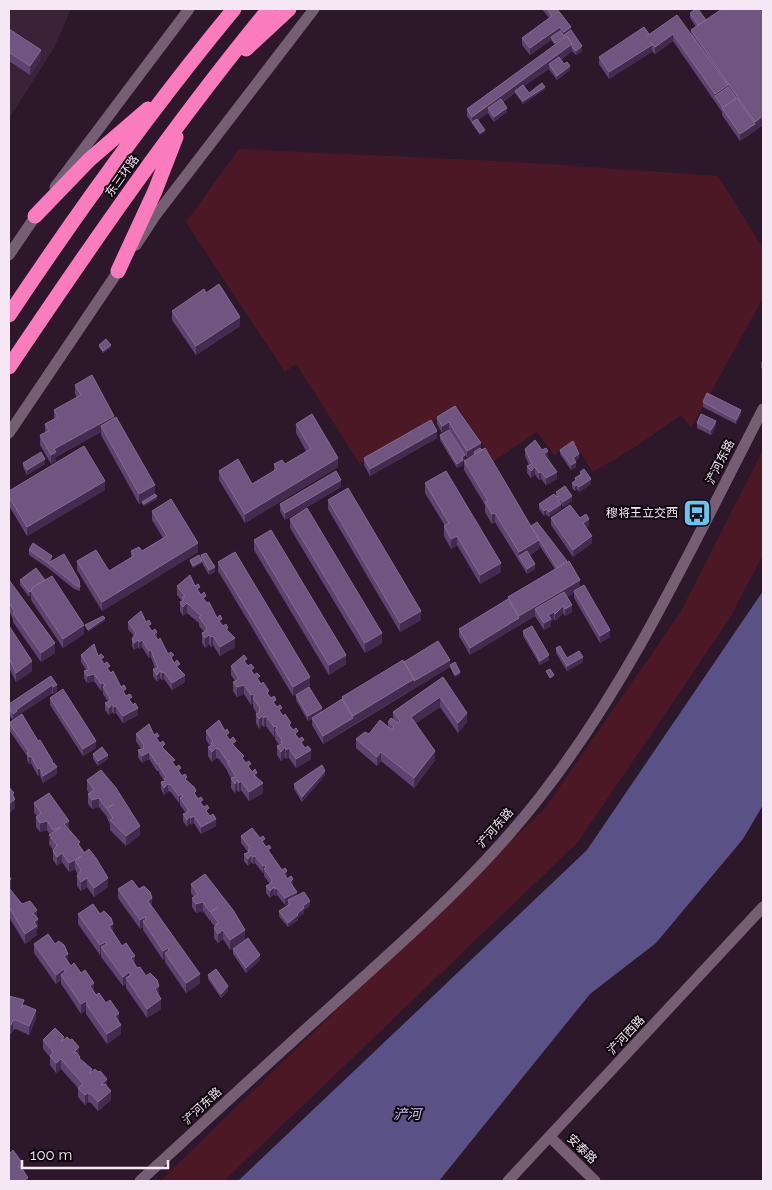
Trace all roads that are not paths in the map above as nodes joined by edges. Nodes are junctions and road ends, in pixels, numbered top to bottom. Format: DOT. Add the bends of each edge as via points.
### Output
graph roads {
  1 [pos="189,9"];
  2 [pos="223,9"];
  3 [pos="234,9"];
  4 [pos="269,9"];
  5 [pos="289,9"];
  6 [pos="314,9"];
  7 [pos="192,60"];
  8 [pos="212,81"];
  9 [pos="164,95"];
  10 [pos="181,124"];
  11 [pos="35,216"];
  12 [pos="9,255"];
  13 [pos="118,271"];
  14 [pos="9,315"];
  15 [pos="9,367"];
  16 [pos="763,409"];
  17 [pos="9,433"];
  18 [pos="763,907"];
  19 [pos="550,1137"];
  20 [pos="140,1181"];
  21 [pos="508,1181"];
  22 [pos="595,1181"];
  1 -- 11 [label="street"];
  2 -- 7 [label="highway"];
  3 -- 7 [label="highway, 东三环路"];
  4 -- 8 [label="highway, 东三环路"];
  5 -- 8 [label="highway"];
  6 -- 13 [label="street" via="155,216"];
  7 -- 9 [label="highway, 东三环路"];
  8 -- 10 [label="highway, 东三环路"];
  9 -- 11 [label="highway" via="89,160"];
  9 -- 14 [label="highway, 东三环路"];
  10 -- 13 [label="highway"];
  10 -- 15 [label="highway, 东三环路" via="100,232"];
  11 -- 12 [label="street"];
  13 -- 17 [label="street"];
  16 -- 20 [label="street, 浐河东路" via="646,637 590,729 538,800 440,906"];
  18 -- 19 [label="street, 浐河西路"];
  19 -- 21 [label="street, 浐河西路"];
  19 -- 22 [label="street, 安泰路"];
}
